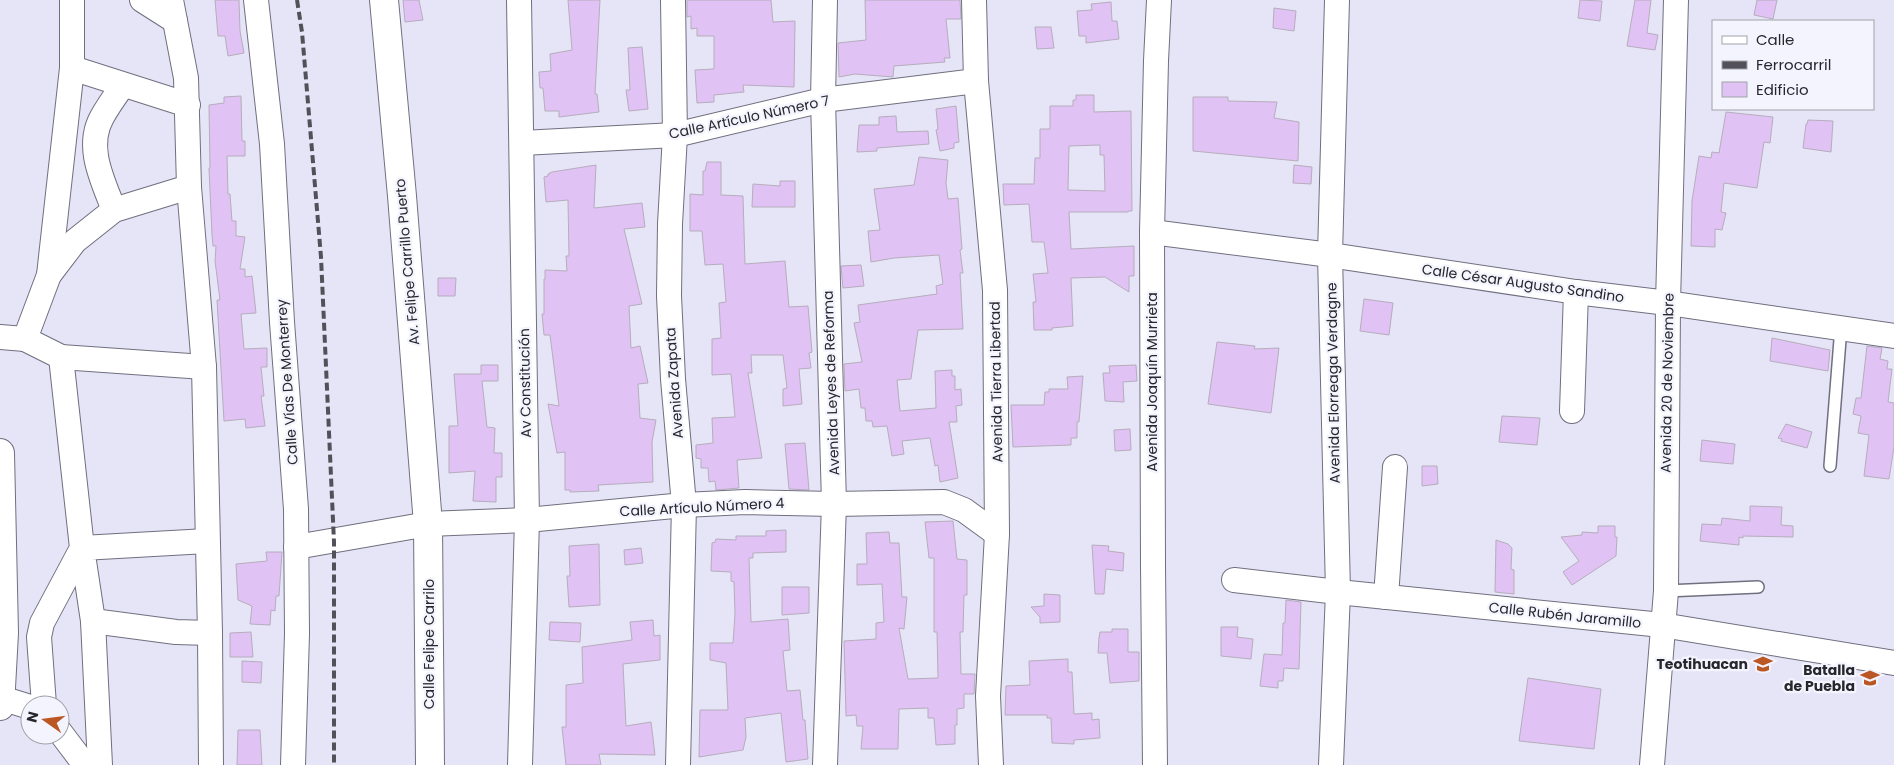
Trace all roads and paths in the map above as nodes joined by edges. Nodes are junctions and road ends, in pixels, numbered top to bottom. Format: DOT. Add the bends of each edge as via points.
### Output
graph roads {
  1 [pos="72,0"];
  2 [pos="142,0"];
  3 [pos="256,0"];
  4 [pos="384,0"];
  5 [pos="519,0"];
  6 [pos="673,0"];
  7 [pos="825,0"];
  8 [pos="974,0"];
  9 [pos="1159,0"];
  10 [pos="1337,0"];
  11 [pos="1676,0"];
  12 [pos="173,10"];
  13 [pos="72,68"];
  14 [pos="976,81"];
  15 [pos="123,85"];
  16 [pos="824,100"];
  17 [pos="188,105"];
  18 [pos="675,135"];
  19 [pos="522,143"];
  20 [pos="189,187"];
  21 [pos="114,210"];
  22 [pos="1152,232"];
  23 [pos="1330,255"];
  24 [pos="49,275"];
  25 [pos="1576,292"];
  26 [pos="1668,303"];
  27 [pos="1841,327"];
  28 [pos="1894,336"];
  29 [pos="0,337"];
  30 [pos="25,339"];
  31 [pos="61,357"];
  32 [pos="204,367"];
  33 [pos="1572,411"];
  34 [pos="0,453"];
  35 [pos="1830,466"];
  36 [pos="1395,467"];
  37 [pos="834,504"];
  38 [pos="684,505"];
  39 [pos="527,520"];
  40 [pos="428,524"];
  41 [pos="997,534"];
  42 [pos="207,541"];
  43 [pos="296,547"];
  44 [pos="82,548"];
  45 [pos="1234,580"];
  46 [pos="1758,587"];
  47 [pos="1666,591"];
  48 [pos="1338,592"];
  49 [pos="1386,597"];
  50 [pos="93,621"];
  51 [pos="1662,625"];
  52 [pos="210,633"];
  53 [pos="1894,663"];
  54 [pos="43,695"];
  55 [pos="1,698"];
  56 [pos="20,704"];
  57 [pos="0,706"];
  58 [pos="70,745"];
  59 [pos="85,765"];
  60 [pos="100,765"];
  61 [pos="211,765"];
  62 [pos="293,765"];
  63 [pos="430,765"];
  64 [pos="520,765"];
  65 [pos="678,765"];
  66 [pos="826,765"];
  67 [pos="991,765"];
  68 [pos="1155,765"];
  69 [pos="1331,765"];
  70 [pos="1652,765"];
  1 -- 13 [label="street"];
  2 -- 12 [label="street"];
  3 -- 43 [label="street, Calle Vías De Monterrey" via="272,144"];
  4 -- 40 [label="street, Av. Felipe Carrillo Puerto"];
  5 -- 19 [label="street, Av Constitución"];
  6 -- 18 [label="street, Avenida Zapata"];
  7 -- 16 [label="street, Avenida Leyes de Reforma"];
  8 -- 14 [label="street, Avenida Tierra Libertad"];
  9 -- 22 [label="street, Avenida Joaquín Murrieta"];
  10 -- 23 [label="street, Avenida Elorreaga Verdagne"];
  11 -- 26 [label="street, Avenida 20 de Noviembre"];
  12 -- 17 [label="street"];
  13 -- 15 [label="street"];
  13 -- 24 [label="street"];
  14 -- 16 [label="street, Calle Artículo Número 7"];
  14 -- 41 [label="street, Avenida Tierra Libertad" via="995,290"];
  15 -- 17 [label="street"];
  15 -- 21 [label="street" via="101,118 94,139 97,164"];
  16 -- 18 [label="street, Calle Artículo Número 7"];
  16 -- 37 [label="street, Avenida Leyes de Reforma"];
  17 -- 20 [label="street"];
  18 -- 19 [label="street, Calle Artículo Número 7"];
  18 -- 38 [label="street, Avenida Zapata" via="669,296"];
  19 -- 39 [label="street, Av Constitución"];
  20 -- 21 [label="street"];
  20 -- 32 [label="street"];
  21 -- 24 [label="street" via="75,241"];
  22 -- 23 [label="street, Calle César Augusto Sandino"];
  22 -- 68 [label="street, Avenida Joaquín Murrieta"];
  23 -- 25 [label="street, Calle César Augusto Sandino"];
  23 -- 48 [label="street, Avenida Elorreaga Verdagne"];
  24 -- 30 [label="street"];
  25 -- 26 [label="street, Calle César Augusto Sandino"];
  25 -- 33 [label="street"];
  26 -- 27 [label="street, Calle César Augusto Sandino"];
  26 -- 47 [label="street, Avenida 20 de Noviembre"];
  27 -- 28 [label="street, Calle César Augusto Sandino"];
  27 -- 35 [label="lane"];
  29 -- 30 [label="street"];
  30 -- 31 [label="street"];
  31 -- 32 [label="street"];
  31 -- 44 [label="street"];
  32 -- 42 [label="street"];
  34 -- 55 [label="street" via="4,634"];
  36 -- 49 [label="street"];
  37 -- 38 [label="street, Calle Artículo Número 4" via="745,502"];
  37 -- 41 [label="street, Calle Artículo Número 4" via="944,502 964,510"];
  37 -- 66 [label="street, Avenida Leyes de Reforma"];
  38 -- 39 [label="street, Calle Artículo Número 4"];
  38 -- 65 [label="street, Avenida Zapata"];
  39 -- 40 [label="street, Calle Artículo Número 4"];
  39 -- 64 [label="street, Av Constitución"];
  40 -- 43 [label="street, Calle Artículo Número 4"];
  40 -- 63 [label="street, Calle Felipe Carrilo"];
  41 -- 67 [label="street, Avenida Tierra Libertad" via="988,696"];
  42 -- 44 [label="street"];
  42 -- 52 [label="street"];
  43 -- 62 [label="street, Calle Vías De Monterrey"];
  44 -- 50 [label="street"];
  44 -- 54 [label="street" via="42,622 39,637"];
  45 -- 48 [label="street, Calle Rubén Jaramillo"];
  46 -- 47 [label="lane"];
  47 -- 51 [label="street, Avenida 20 de Noviembre"];
  48 -- 49 [label="street, Calle Rubén Jaramillo"];
  48 -- 69 [label="street, Avenida Elorreaga Verdagne"];
  49 -- 51 [label="street, Calle Rubén Jaramillo"];
  50 -- 52 [label="street"];
  50 -- 60 [label="street"];
  51 -- 53 [label="street, Calle Rubén Jaramillo"];
  51 -- 70 [label="street, Avenida 20 de Noviembre"];
  52 -- 61 [label="street"];
  55 -- 56 [label="street"];
  55 -- 57 [label="street"];
  58 -- 59 [label="street"];
}
